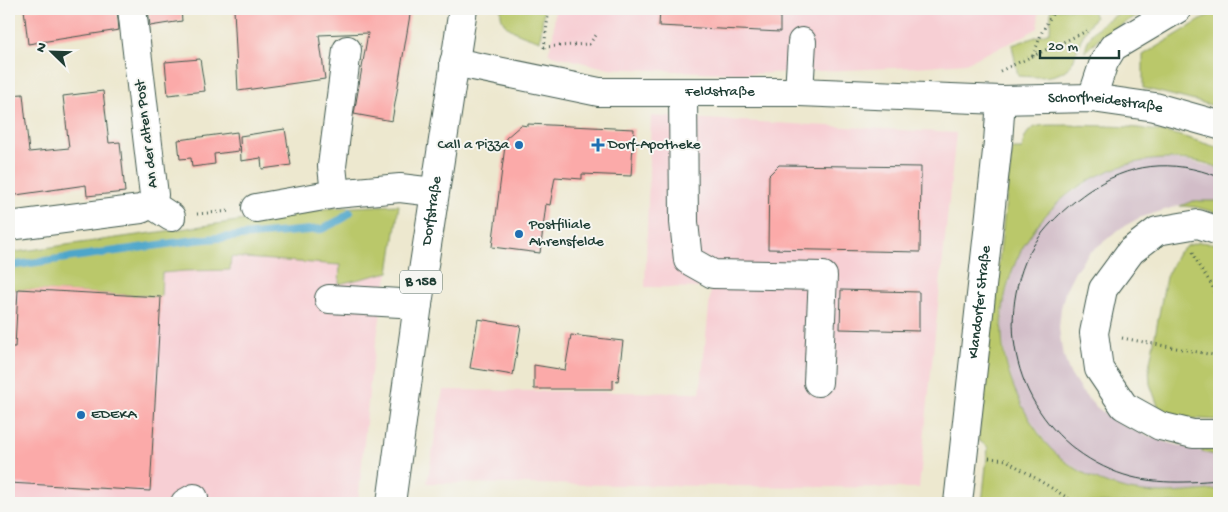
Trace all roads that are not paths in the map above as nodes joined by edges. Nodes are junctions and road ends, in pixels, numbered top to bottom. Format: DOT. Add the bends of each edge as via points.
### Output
graph roads {
  1 [pos="132,9"];
  2 [pos="463,9"];
  3 [pos="1176,9"];
  4 [pos="802,42"];
  5 [pos="347,50"];
  6 [pos="454,62"];
  7 [pos="683,92"];
  8 [pos="799,92"];
  9 [pos="1092,98"];
  10 [pos="994,99"];
  11 [pos="1219,125"];
  12 [pos="434,192"];
  13 [pos="335,194"];
  14 [pos="256,208"];
  15 [pos="9,226"];
  16 [pos="1219,231"];
  17 [pos="329,299"];
  18 [pos="418,304"];
  19 [pos="818,382"];
  20 [pos="1219,434"];
  21 [pos="391,503"];
  22 [pos="958,503"];
  1 -- 15 [label="street, An der alten Post" via="154,195 161,211 141,209"];
  2 -- 6 [label="street, Dorfstraße / B 158"];
  3 -- 9 [label="street" via="1113,47 1104,62"];
  4 -- 8 [label="street"];
  5 -- 13 [label="street" via="332,166"];
  6 -- 7 [label="street, Feldstraße" via="599,92"];
  6 -- 12 [label="street, Dorfstraße / B 158"];
  7 -- 8 [label="street, Feldstraße"];
  7 -- 19 [label="street" via="684,222 688,260 713,274 823,276"];
  8 -- 10 [label="street, Feldstraße"];
  9 -- 10 [label="street, Schorfheidestraße"];
  9 -- 11 [label="street, Schorfheidestraße" via="1155,107"];
  10 -- 22 [label="street, Klandorfer Straße" via="998,142"];
  12 -- 13 [label="street" via="400,188"];
  12 -- 18 [label="street, Dorfstraße / B 158"];
  13 -- 14 [label="street"];
  16 -- 20 [label="street" via="1198,224 1157,231 1131,251 1103,289 1094,333 1099,369 1124,406 1160,426 1192,434"];
  17 -- 18 [label="street"];
  18 -- 21 [label="street, Dorfstraße / B 158"];
}
